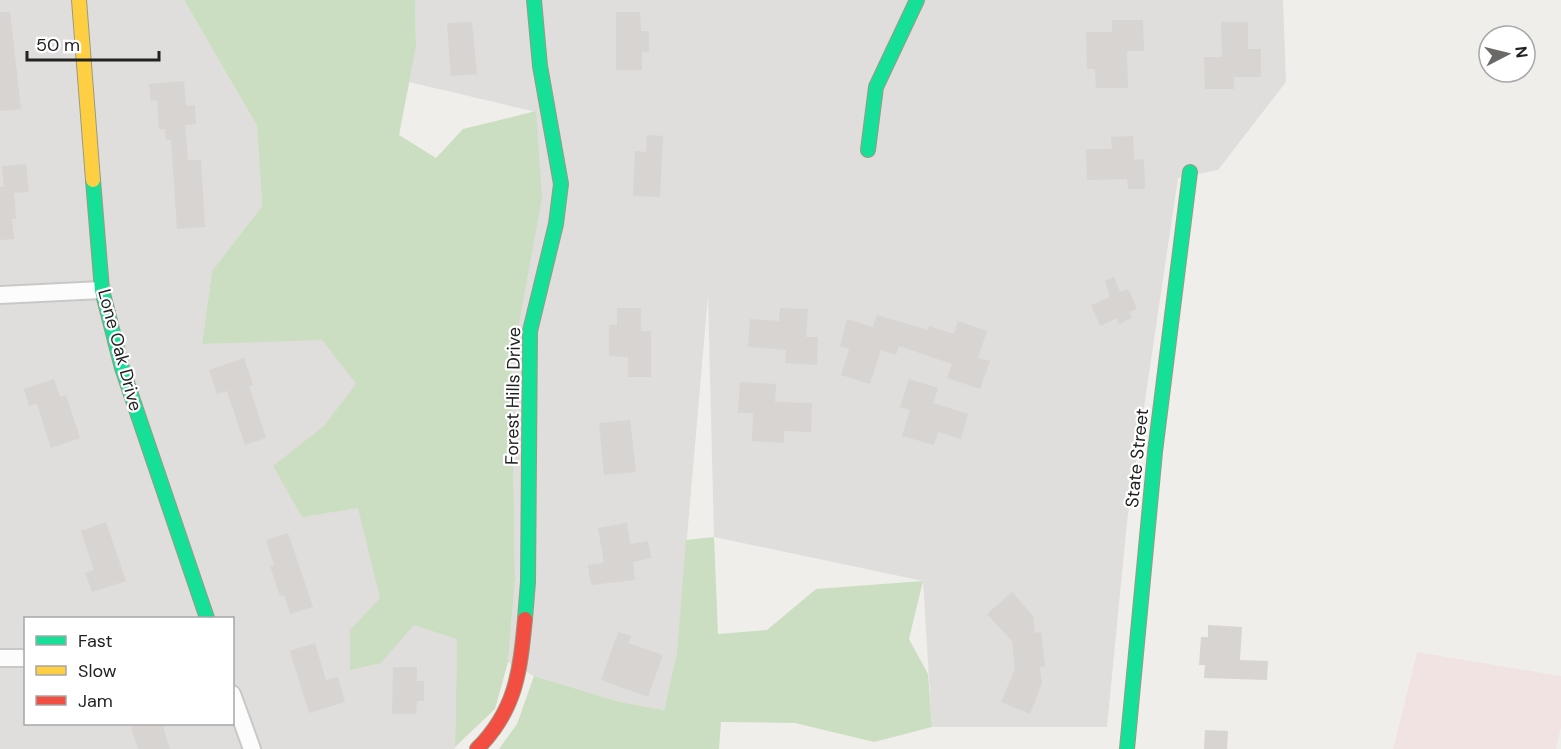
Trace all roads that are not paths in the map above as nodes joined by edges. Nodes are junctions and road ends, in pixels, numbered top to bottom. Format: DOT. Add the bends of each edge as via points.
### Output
graph roads {
  1 [pos="79,0"];
  2 [pos="534,0"];
  3 [pos="917,0"];
  4 [pos="868,150"];
  5 [pos="1190,172"];
  6 [pos="102,290"];
  7 [pos="0,295"];
  8 [pos="207,617"];
  9 [pos="0,658"];
  10 [pos="24,658"];
  11 [pos="234,700"];
  12 [pos="252,749"];
  13 [pos="477,749"];
  14 [pos="1127,749"];
  1 -- 6 [label="street, Lone Oak Drive"];
  2 -- 13 [label="street, Forest Hills Drive" via="540,66 561,184 556,224 530,331 528,582 521,662 512,700 496,730"];
  3 -- 4 [label="street" via="912,19 883,69 871,101"];
  5 -- 14 [label="street, State Street" via="1155,452"];
  6 -- 7 [label="street"];
  6 -- 8 [label="street, Lone Oak Drive" via="122,368"];
  9 -- 10 [label="street"];
  11 -- 12 [label="street"];
}
